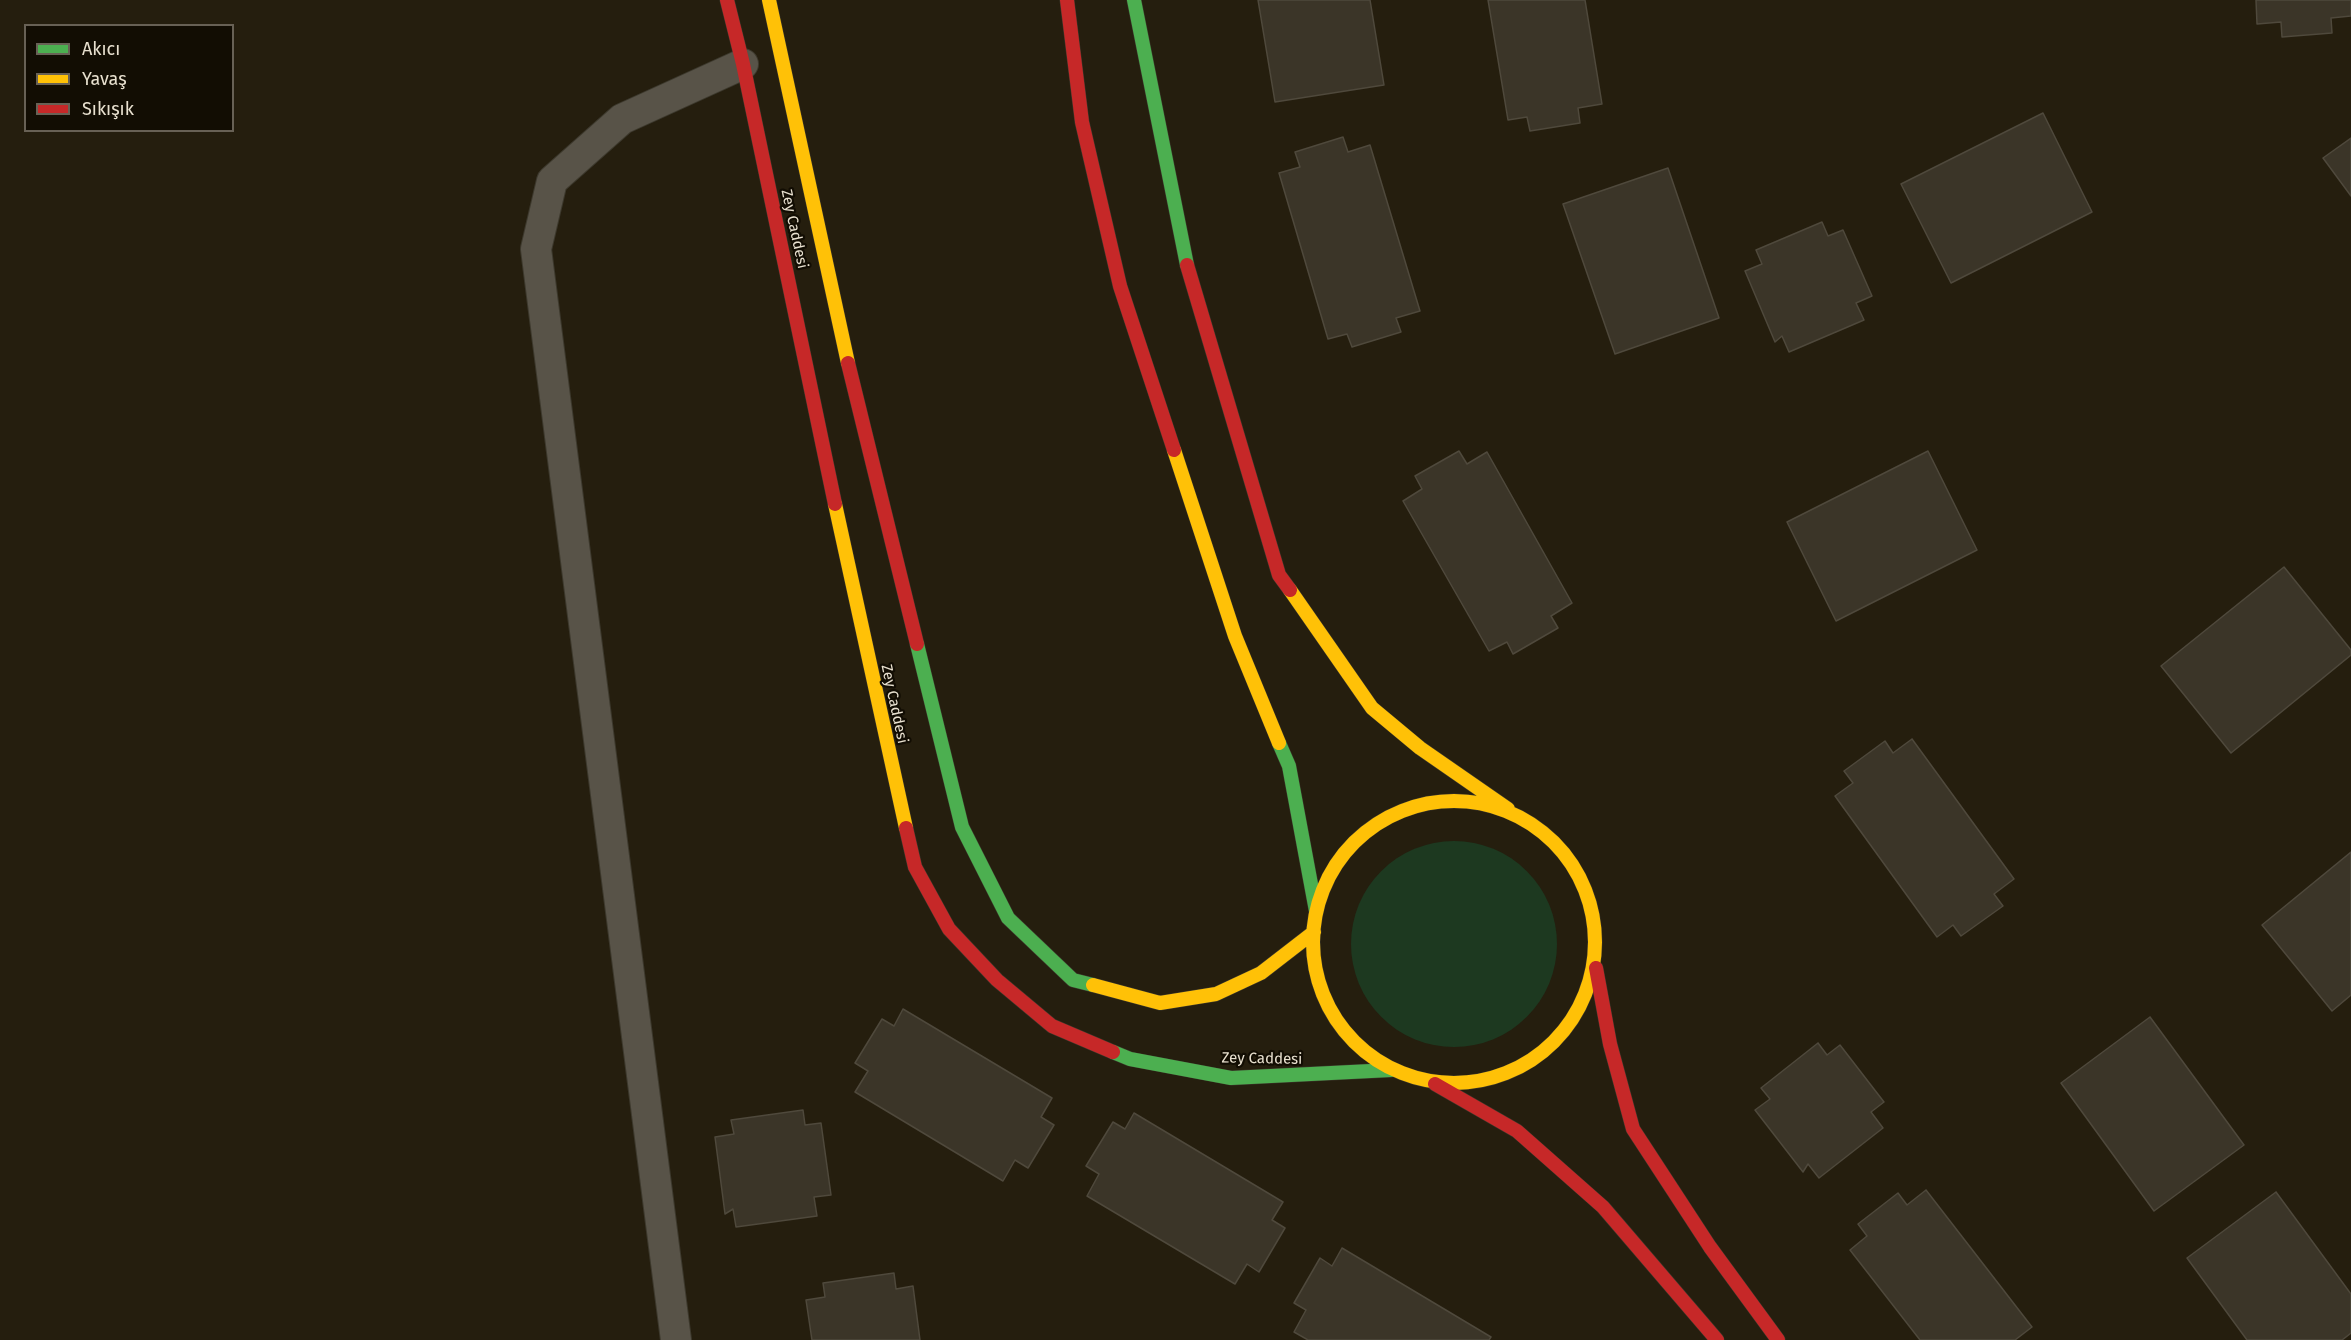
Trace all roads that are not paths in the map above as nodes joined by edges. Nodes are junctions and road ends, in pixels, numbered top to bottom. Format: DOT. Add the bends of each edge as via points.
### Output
graph roads {
  1 [pos="727,0"];
  2 [pos="769,0"];
  3 [pos="1067,0"];
  4 [pos="1134,0"];
  5 [pos="743,64"];
  6 [pos="1508,809"];
  7 [pos="1316,911"];
  8 [pos="1314,932"];
  9 [pos="1595,963"];
  10 [pos="1391,1070"];
  11 [pos="1434,1083"];
  12 [pos="676,1340"];
  13 [pos="1717,1340"];
  14 [pos="1778,1340"];
  1 -- 5 [label="street, Zey Caddesi"];
  2 -- 8 [label="street, Zey Caddesi" via="856,400 962,827 1008,918 1073,980 1160,1003 1216,994 1261,972"];
  3 -- 7 [label="street" via="1082,122 1120,286 1235,636 1289,766"];
  4 -- 6 [label="street" via="1181,246 1279,575 1372,708 1420,748"];
  5 -- 10 [label="street, Zey Caddesi" via="915,867 949,929 997,980 1052,1026 1130,1059 1231,1078"];
  5 -- 12 [label="street" via="622,119 552,181 536,249"];
  6 -- 7 [label="street" via="1460,799 1411,806 1367,829 1334,866"];
  6 -- 9 [label="street" via="1550,836 1580,875 1595,918"];
  7 -- 8 [label="street"];
  8 -- 10 [label="street" via="1313,961 1329,1008 1355,1044"];
  9 -- 11 [label="street" via="1582,1005 1556,1042 1520,1068 1489,1079"];
  9 -- 14 [label="street" via="1610,1044 1633,1129 1710,1247"];
  10 -- 11 [label="street"];
  11 -- 13 [label="street" via="1518,1131 1603,1207"];
}
